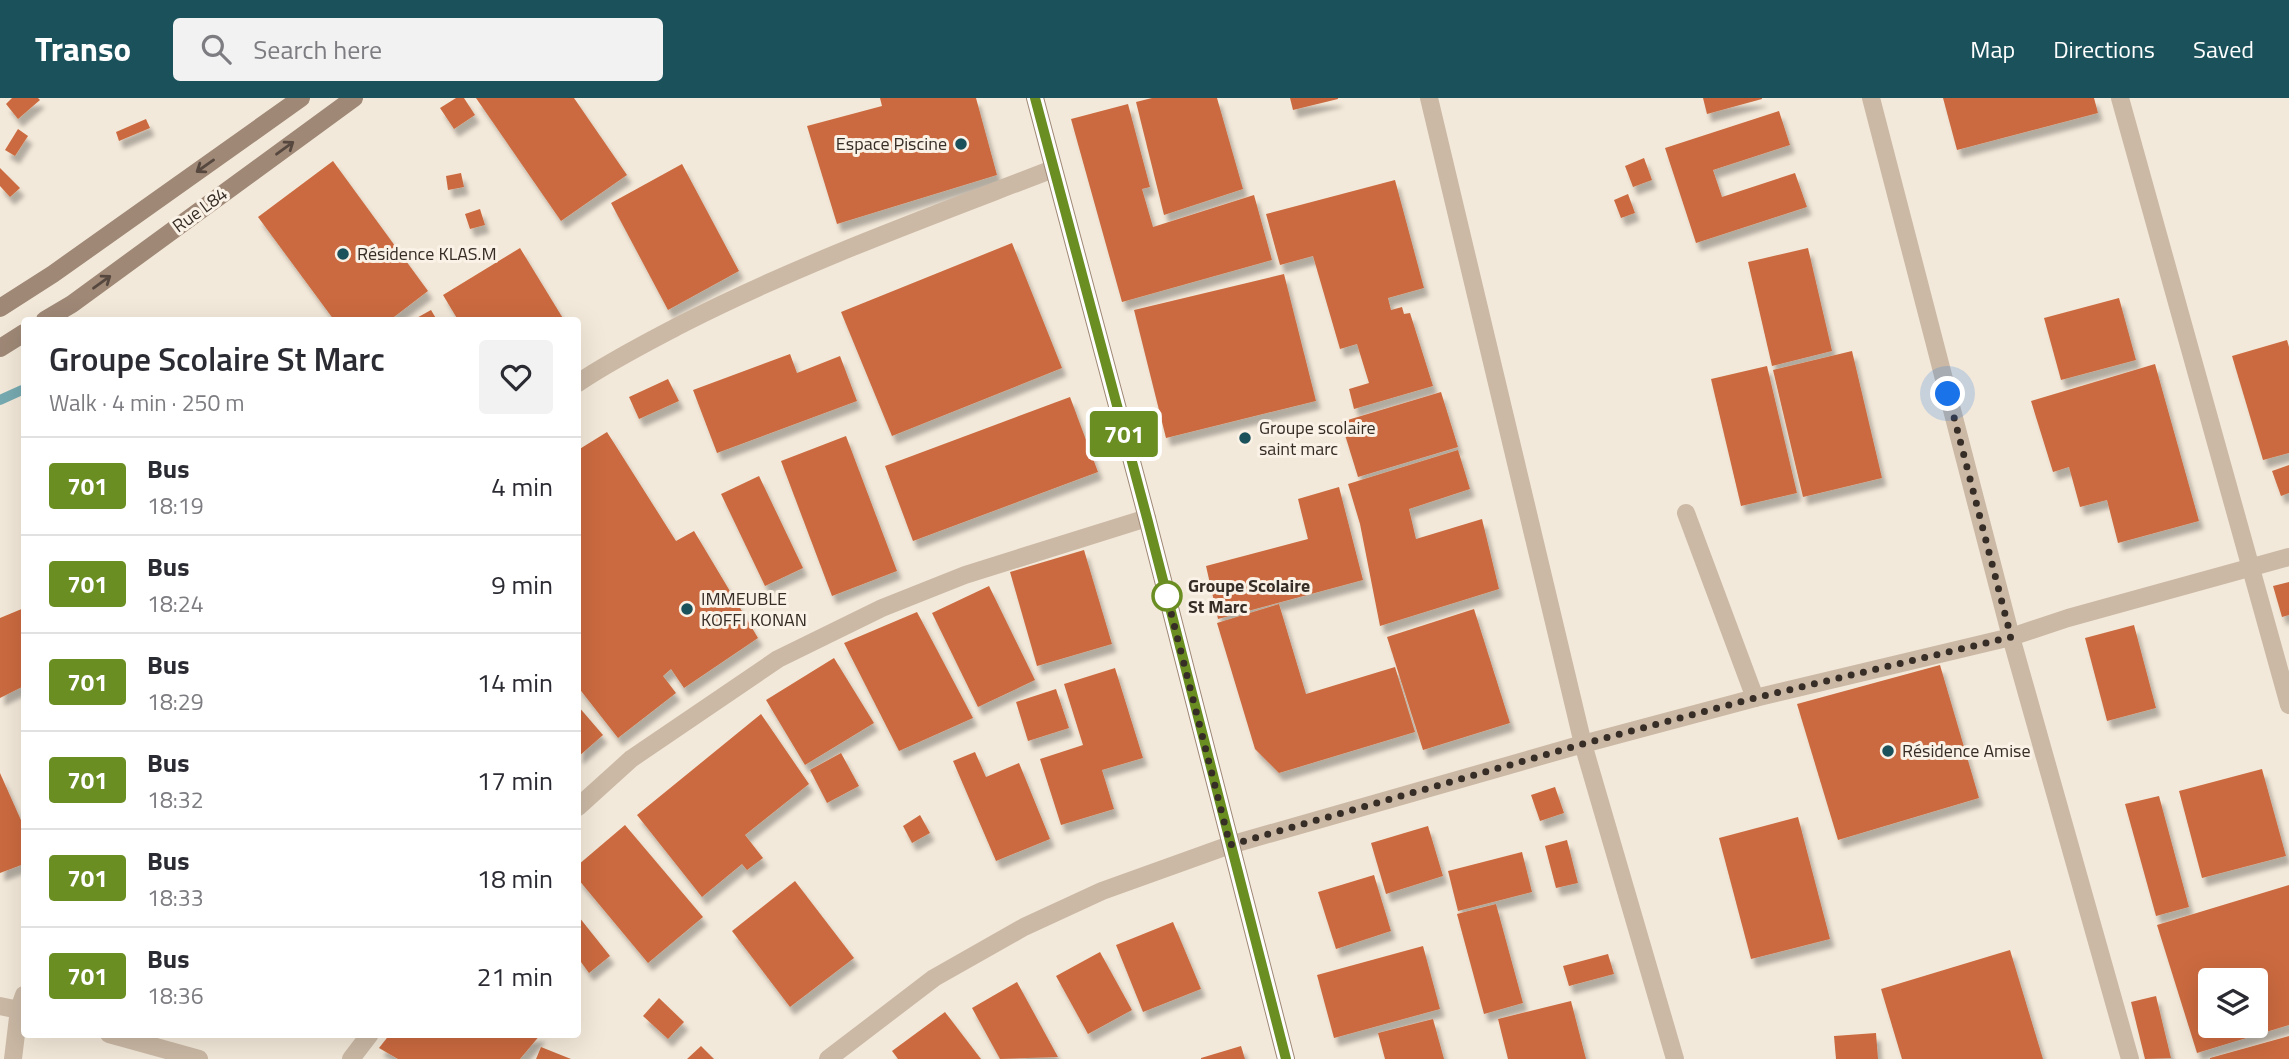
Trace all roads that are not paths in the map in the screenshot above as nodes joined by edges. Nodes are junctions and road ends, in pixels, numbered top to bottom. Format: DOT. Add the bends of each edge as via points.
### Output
graph roads {
  1 [pos="301,98"];
  2 [pos="354,98"];
  3 [pos="1035,98"];
  4 [pos="1429,98"];
  5 [pos="1871,98"];
  6 [pos="2120,98"];
  7 [pos="1054,169"];
  8 [pos="0,308"];
  9 [pos="50,317"];
  10 [pos="21,335"];
  11 [pos="0,348"];
  12 [pos="581,381"];
  13 [pos="1686,513"];
  14 [pos="1147,518"];
  15 [pos="2289,556"];
  16 [pos="2249,568"];
  17 [pos="2011,637"];
  18 [pos="1755,698"];
  19 [pos="2289,705"];
  20 [pos="1583,744"];
  21 [pos="581,804"];
  22 [pos="1230,845"];
  23 [pos="21,1005"];
  24 [pos="0,1006"];
  25 [pos="21,1016"];
  26 [pos="124,1038"];
  27 [pos="367,1038"];
  28 [pos="13,1059"];
  29 [pos="199,1059"];
  30 [pos="351,1059"];
  31 [pos="828,1059"];
  32 [pos="1286,1059"];
  33 [pos="1675,1059"];
  34 [pos="2130,1059"];
  1 -- 8 [label="street, Rue L84, one-way"];
  9 -- 2 [label="street, Rue L84, one-way"];
  3 -- 7 [label="street"];
  4 -- 20 [label="street"];
  5 -- 17 [label="street"];
  6 -- 16 [label="street"];
  7 -- 12 [label="street" via="744,293"];
  7 -- 14 [label="street"];
  10 -- 11 [label="street"];
  13 -- 18 [label="street"];
  14 -- 21 [label="street" via="965,575 882,608 778,659 631,759"];
  14 -- 22 [label="street"];
  15 -- 16 [label="street"];
  16 -- 17 [label="street"];
  16 -- 19 [label="street"];
  17 -- 18 [label="street"];
  17 -- 34 [label="street"];
  18 -- 20 [label="street"];
  20 -- 22 [label="street"];
  20 -- 33 [label="street"];
  22 -- 31 [label="street" via="1102,891 1024,927 934,978"];
  22 -- 32 [label="street"];
  23 -- 24 [label="street"];
  25 -- 28 [label="street"];
  26 -- 29 [label="street"];
  27 -- 30 [label="street"];
}
